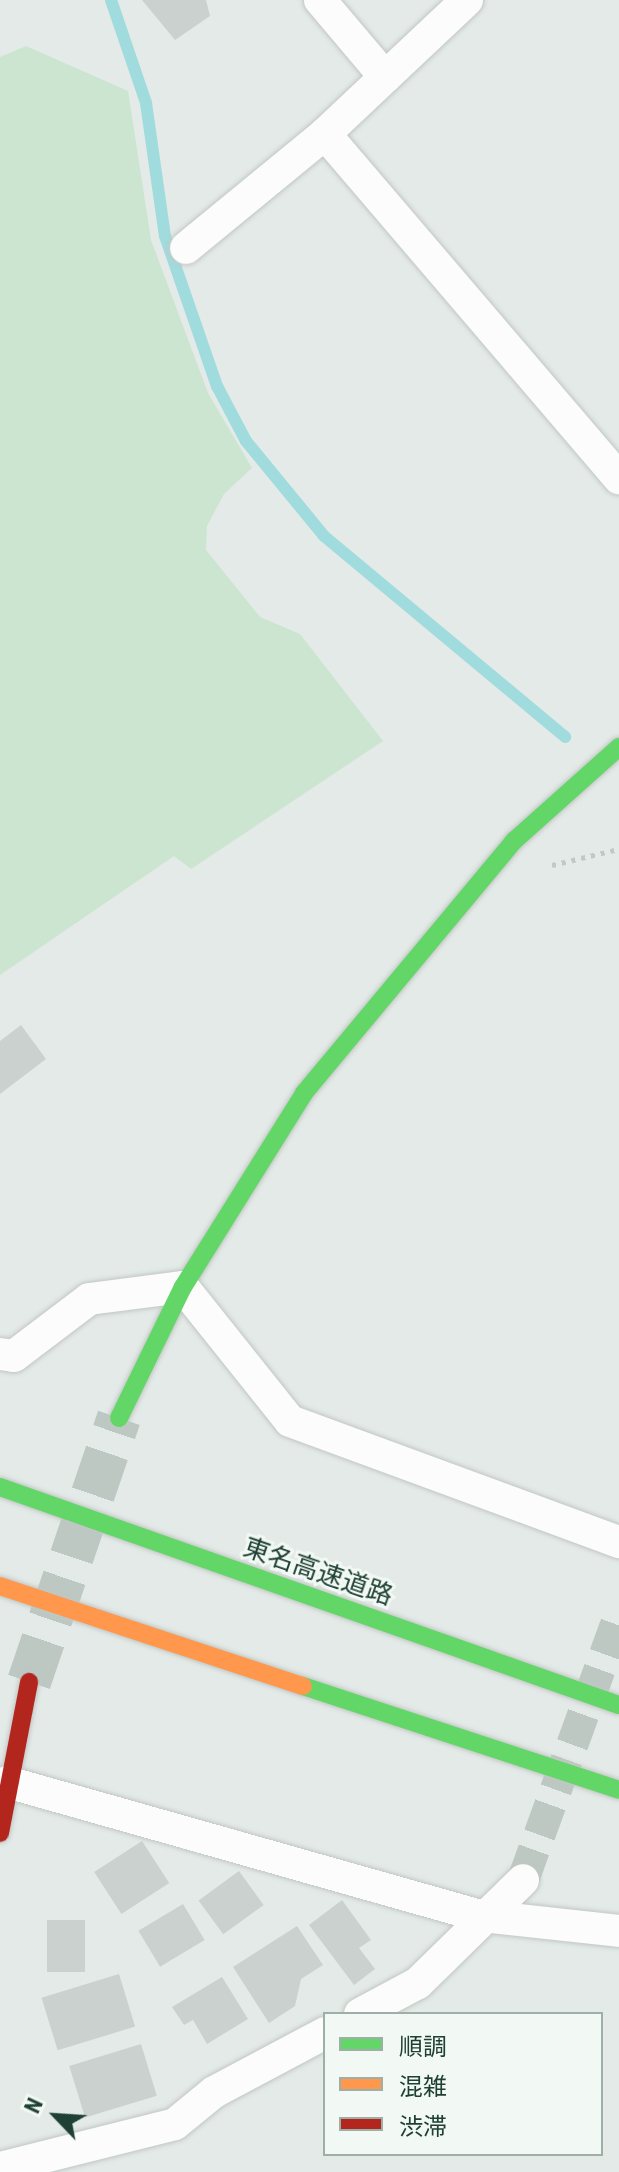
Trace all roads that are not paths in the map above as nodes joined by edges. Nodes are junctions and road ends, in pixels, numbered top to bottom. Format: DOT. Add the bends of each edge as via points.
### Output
graph roads {
  1 [pos="320,0"];
  2 [pos="467,0"];
  3 [pos="385,77"];
  4 [pos="325,134"];
  5 [pos="186,248"];
  6 [pos="619,478"];
  7 [pos="619,747"];
  8 [pos="183,1287"];
  9 [pos="0,1354"];
  10 [pos="119,1418"];
  11 [pos="0,1487"];
  12 [pos="619,1542"];
  13 [pos="0,1586"];
  14 [pos="29,1682"];
  15 [pos="619,1705"];
  16 [pos="7,1782"];
  17 [pos="619,1790"];
  18 [pos="0,1833"];
  19 [pos="523,1880"];
  20 [pos="482,1916"];
  21 [pos="619,1931"];
  22 [pos="364,2012"];
  23 [pos="323,2034"];
  24 [pos="0,2168"];
  1 -- 3 [label="street"];
  2 -- 3 [label="street"];
  3 -- 4 [label="street"];
  4 -- 5 [label="street"];
  4 -- 6 [label="street"];
  7 -- 8 [label="main road" via="515,840 304,1093"];
  8 -- 9 [label="street" via="89,1299 14,1356"];
  8 -- 10 [label="main road"];
  8 -- 12 [label="street" via="290,1421"];
  11 -- 15 [label="main road, 東名高速道路"];
  13 -- 17 [label="main road"];
  14 -- 16 [label="main road"];
  16 -- 18 [label="main road"];
  16 -- 20 [label="street"];
  19 -- 20 [label="street"];
  20 -- 21 [label="street"];
  20 -- 22 [label="street" via="418,1983"];
  23 -- 24 [label="street" via="214,2092 175,2124"];
}
